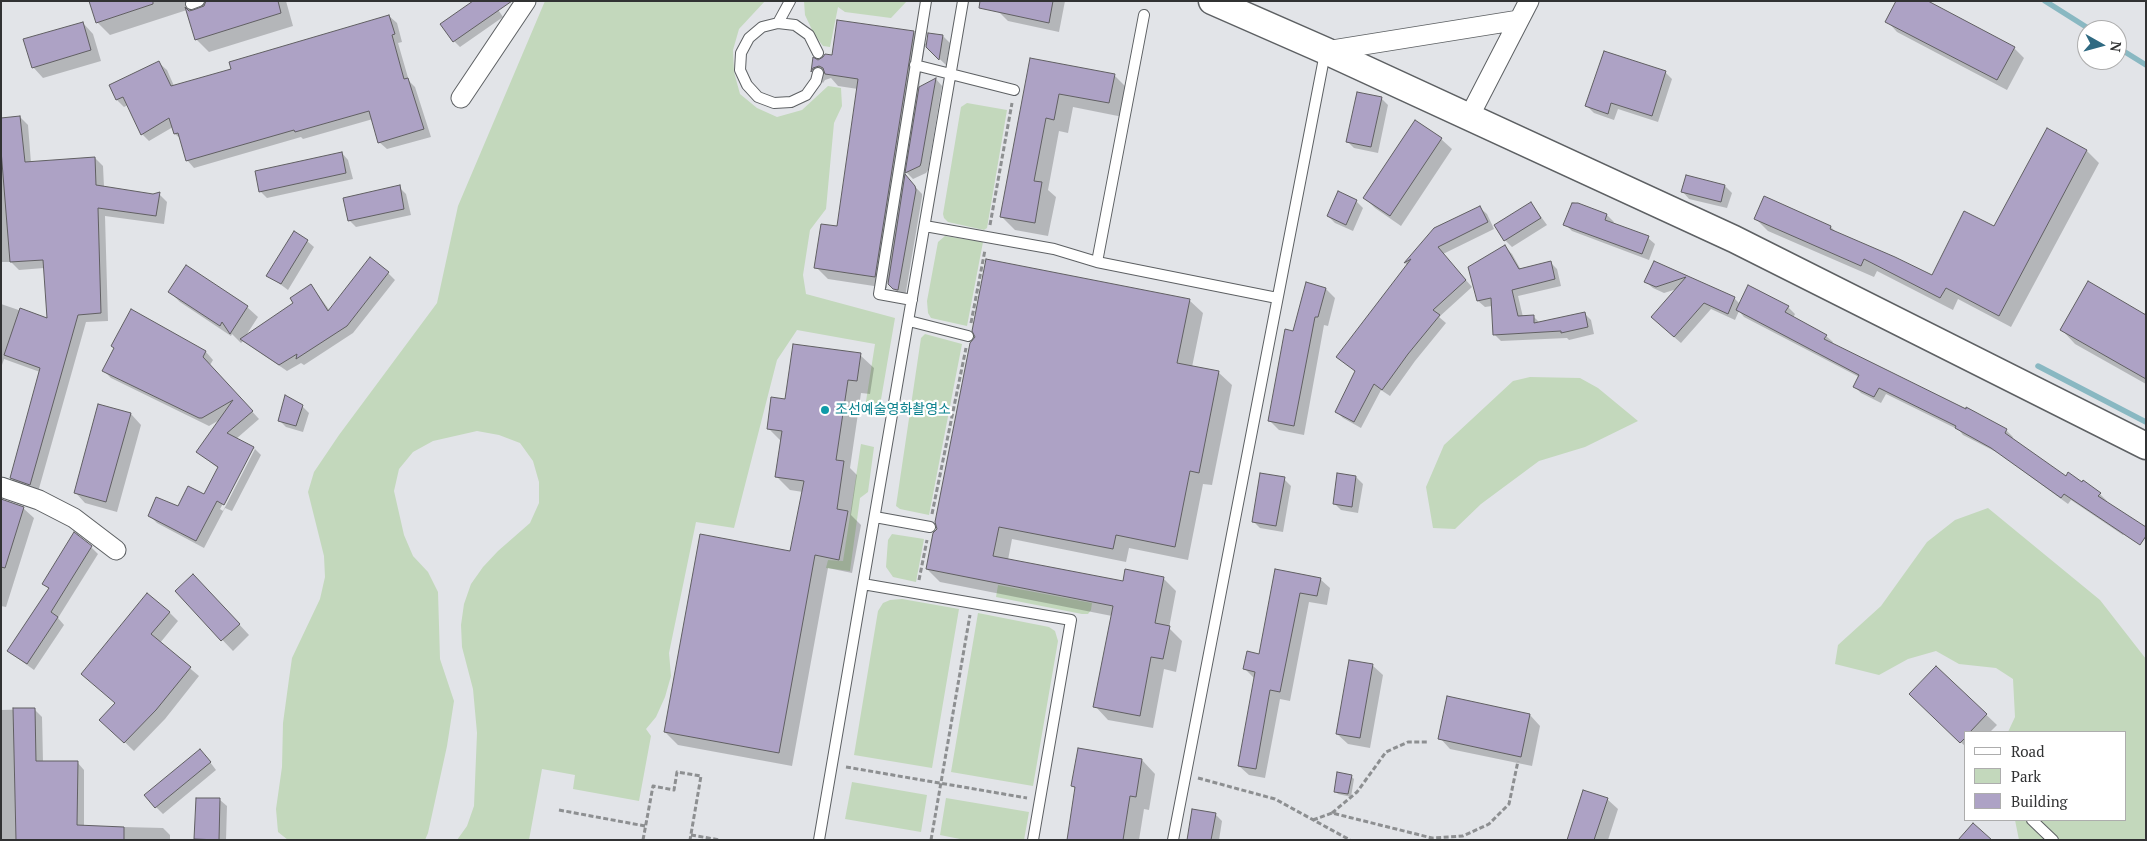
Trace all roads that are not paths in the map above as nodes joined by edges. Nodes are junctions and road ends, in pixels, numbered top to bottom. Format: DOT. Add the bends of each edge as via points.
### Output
graph roads {
  1 [pos="526,1"];
  2 [pos="790,1"];
  3 [pos="926,1"];
  4 [pos="964,1"];
  5 [pos="1212,1"];
  6 [pos="1530,1"];
  7 [pos="1239,7"];
  8 [pos="1144,15"];
  9 [pos="1519,20"];
  10 [pos="778,23"];
  11 [pos="1326,51"];
  12 [pos="818,53"];
  13 [pos="915,65"];
  14 [pos="818,73"];
  15 [pos="951,74"];
  16 [pos="1014,90"];
  17 [pos="461,98"];
  18 [pos="1469,117"];
  19 [pos="925,226"];
  20 [pos="1097,262"];
  21 [pos="1277,298"];
  22 [pos="912,300"];
  23 [pos="908,321"];
  24 [pos="968,336"];
  25 [pos="2146,446"];
  26 [pos="1,487"];
  27 [pos="875,517"];
  28 [pos="930,527"];
  29 [pos="116,550"];
  30 [pos="863,584"];
  31 [pos="2033,821"];
  32 [pos="819,840"];
  33 [pos="1033,840"];
  34 [pos="1173,840"];
  35 [pos="2053,840"];
  1 -- 17 [label="street"];
  2 -- 10 [label="lane"];
  3 -- 13 [label="lane"];
  4 -- 15 [label="lane"];
  5 -- 7 [label="main road"];
  6 -- 9 [label="street"];
  7 -- 11 [label="main road"];
  8 -- 20 [label="lane"];
  9 -- 11 [label="street"];
  9 -- 18 [label="street"];
  10 -- 12 [label="lane" via="795,25 809,34"];
  10 -- 14 [label="lane" via="762,27 749,38 741,53 740,70 746,86 758,97 774,103 791,102 806,95"];
  11 -- 18 [label="main road"];
  11 -- 21 [label="lane"];
  13 -- 15 [label="lane"];
  13 -- 22 [label="lane" via="879,294"];
  15 -- 16 [label="lane"];
  15 -- 19 [label="lane"];
  18 -- 25 [label="main road" via="1734,239"];
  19 -- 20 [label="lane" via="1054,249"];
  19 -- 22 [label="lane"];
  20 -- 21 [label="lane"];
  21 -- 34 [label="lane"];
  22 -- 23 [label="lane"];
  23 -- 24 [label="lane"];
  23 -- 27 [label="lane"];
  26 -- 29 [label="street" via="39,500 74,518"];
  27 -- 28 [label="lane"];
  27 -- 30 [label="lane"];
  30 -- 32 [label="lane"];
  30 -- 33 [label="lane" via="1071,620"];
  31 -- 35 [label="lane"];
}
